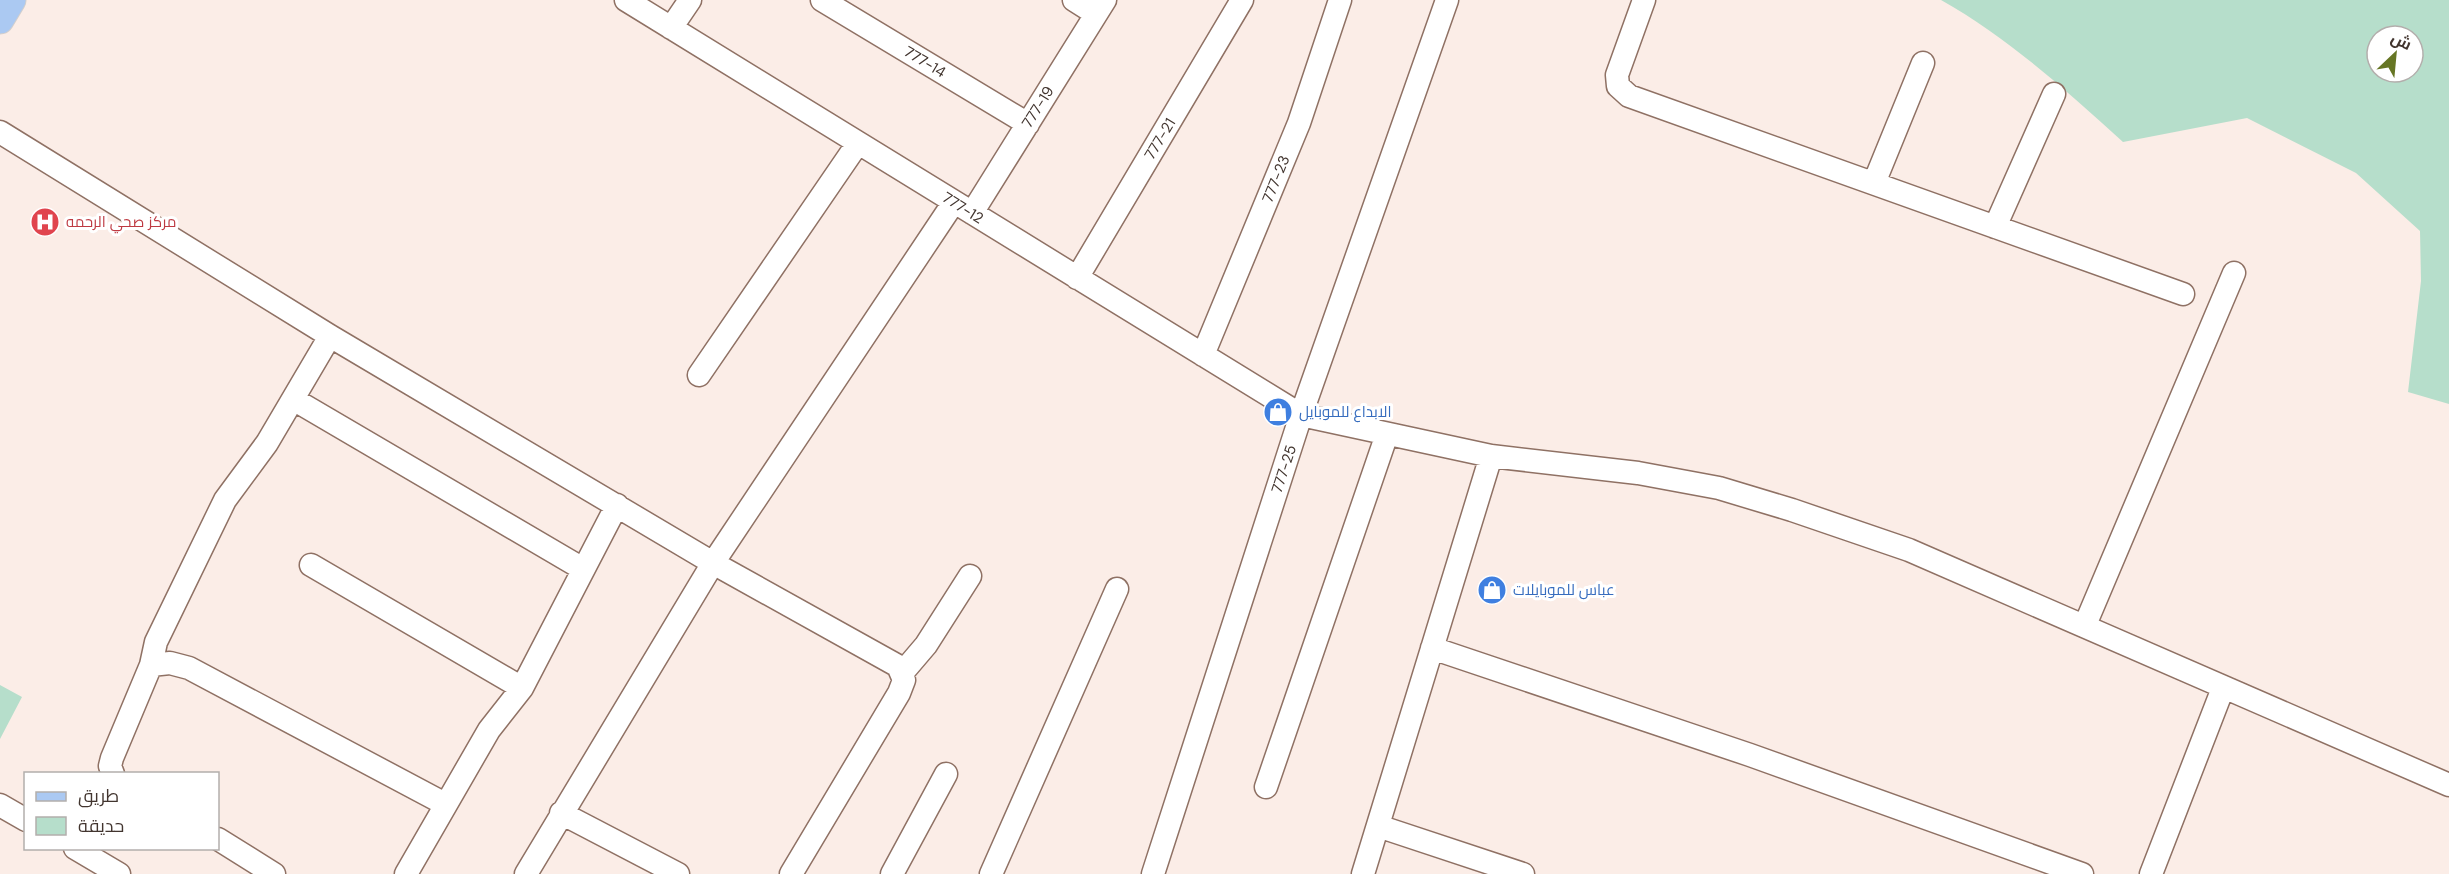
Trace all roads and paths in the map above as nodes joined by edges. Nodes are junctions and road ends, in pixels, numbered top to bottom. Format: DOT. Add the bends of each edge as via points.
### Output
graph roads {
  1 [pos="12,0"];
  2 [pos="626,0"];
  3 [pos="690,0"];
  4 [pos="822,0"];
  5 [pos="1074,0"];
  6 [pos="1242,0"];
  7 [pos="1340,0"];
  8 [pos="1447,0"];
  9 [pos="1644,0"];
  10 [pos="1101,7"];
  11 [pos="0,20"];
  12 [pos="671,28"];
  13 [pos="1923,63"];
  14 [pos="2054,94"];
  15 [pos="1028,124"];
  16 [pos="0,132"];
  17 [pos="858,143"];
  18 [pos="1874,183"];
  19 [pos="963,207"];
  20 [pos="1995,227"];
  21 [pos="2234,273"];
  22 [pos="1077,278"];
  23 [pos="2183,294"];
  24 [pos="330,336"];
  25 [pos="1203,355"];
  26 [pos="699,375"];
  27 [pos="293,399"];
  28 [pos="1301,416"];
  29 [pos="1387,434"];
  30 [pos="1491,456"];
  31 [pos="617,505"];
  32 [pos="713,563"];
  33 [pos="311,565"];
  34 [pos="583,569"];
  35 [pos="970,576"];
  36 [pos="1117,589"];
  37 [pos="2085,625"];
  38 [pos="1432,648"];
  39 [pos="151,665"];
  40 [pos="903,672"];
  41 [pos="522,688"];
  42 [pos="2223,688"];
  43 [pos="112,772"];
  44 [pos="946,774"];
  45 [pos="2449,785"];
  46 [pos="1266,787"];
  47 [pos="446,804"];
  48 [pos="0,805"];
  49 [pos="561,813"];
  50 [pos="24,819"];
  51 [pos="1378,826"];
  52 [pos="219,840"];
  53 [pos="77,850"];
  54 [pos="119,874"];
  55 [pos="274,874"];
  56 [pos="406,874"];
  57 [pos="526,874"];
  58 [pos="678,874"];
  59 [pos="791,874"];
  60 [pos="892,874"];
  61 [pos="991,874"];
  62 [pos="1153,874"];
  63 [pos="1363,874"];
  64 [pos="1523,874"];
  65 [pos="2082,874"];
  66 [pos="2151,874"];
  1 -- 11 [label="main road"];
  2 -- 12 [label="street, 777-12"];
  3 -- 12 [label="street"];
  4 -- 15 [label="street, 777-14"];
  5 -- 10 [label="street"];
  6 -- 22 [label="street, 777-21"];
  7 -- 25 [label="street, 777-23" via="1299,123"];
  8 -- 28 [label="street, 777-25"];
  9 -- 18 [label="street" via="1617,75 1618,86 1629,96"];
  10 -- 15 [label="street, 777-19"];
  12 -- 17 [label="street, 777-12"];
  13 -- 18 [label="street"];
  14 -- 20 [label="street"];
  15 -- 19 [label="street, 777-19"];
  16 -- 24 [label="street"];
  17 -- 19 [label="street, 777-12"];
  17 -- 26 [label="street"];
  18 -- 20 [label="street"];
  19 -- 22 [label="street, 777-12"];
  19 -- 32 [label="street, 777-19"];
  20 -- 23 [label="street"];
  21 -- 37 [label="street"];
  22 -- 25 [label="street, 777-12"];
  24 -- 27 [label="street"];
  24 -- 31 [label="street"];
  25 -- 28 [label="street, 777-12"];
  27 -- 34 [label="street"];
  27 -- 39 [label="street" via="267,443 225,500 156,642"];
  28 -- 29 [label="street"];
  28 -- 62 [label="street, 777-25"];
  29 -- 30 [label="street"];
  29 -- 46 [label="street"];
  30 -- 37 [label="street" via="1638,473 1719,488 1909,550"];
  30 -- 38 [label="street"];
  31 -- 32 [label="street"];
  31 -- 34 [label="street"];
  32 -- 40 [label="street" via="890,660"];
  32 -- 49 [label="street, 777-19"];
  33 -- 41 [label="street"];
  34 -- 41 [label="street"];
  35 -- 40 [label="street" via="926,645"];
  36 -- 61 [label="street"];
  37 -- 42 [label="street"];
  38 -- 51 [label="street"];
  38 -- 65 [label="street" via="1739,751"];
  39 -- 43 [label="street" via="112,758"];
  39 -- 47 [label="street" via="171,663 189,668"];
  40 -- 59 [label="street" via="899,693"];
  41 -- 47 [label="street" via="489,730"];
  42 -- 45 [label="street"];
  42 -- 66 [label="street"];
  44 -- 60 [label="street"];
  47 -- 56 [label="street"];
  48 -- 50 [label="street"];
  49 -- 57 [label="street, 777-19"];
  49 -- 58 [label="street"];
  51 -- 63 [label="street"];
  51 -- 64 [label="street"];
  52 -- 55 [label="street"];
  53 -- 54 [label="street"];
}
